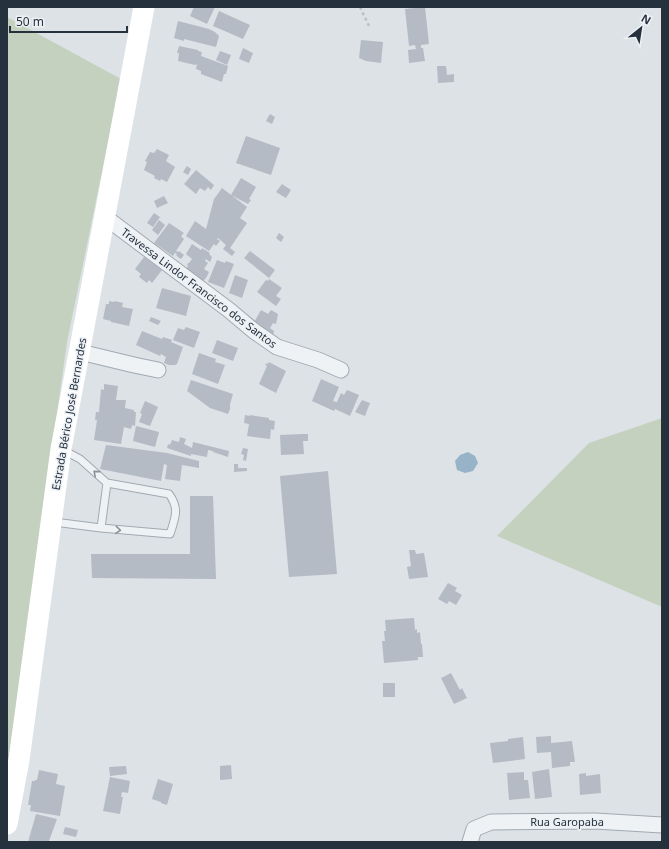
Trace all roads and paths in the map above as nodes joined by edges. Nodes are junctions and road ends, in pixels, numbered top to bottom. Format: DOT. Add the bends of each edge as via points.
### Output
graph roads {
  1 [pos="144,7"];
  2 [pos="360,7"];
  3 [pos="369,26"];
  4 [pos="105,217"];
  5 [pos="80,352"];
  6 [pos="158,370"];
  7 [pos="341,370"];
  8 [pos="61,449"];
  9 [pos="107,483"];
  10 [pos="52,522"];
  11 [pos="101,528"];
  12 [pos="7,824"];
  13 [pos="662,825"];
  14 [pos="472,836"];
  1 -- 4 [label="main road, Estrada Bérico José Bernardes"];
  2 -- 3 [label="path"];
  4 -- 5 [label="main road, Estrada Bérico José Bernardes"];
  4 -- 7 [label="street, Travessa Lindor Francisco dos Santos" via="277,347"];
  5 -- 6 [label="street"];
  5 -- 8 [label="main road, Estrada Bérico José Bernardes"];
  9 -- 8 [label="lane, one-way" via="80,459"];
  8 -- 10 [label="main road, Estrada Bérico José Bernardes"];
  9 -- 11 [label="lane"];
  11 -- 9 [label="lane, one-way" via="170,534 176,515 174,501 168,494"];
  10 -- 11 [label="lane"];
  10 -- 12 [label="main road, Estrada Bérico José Bernardes" via="20,760"];
  13 -- 14 [label="street, Rua Garopaba" via="595,821 491,822"];
}
